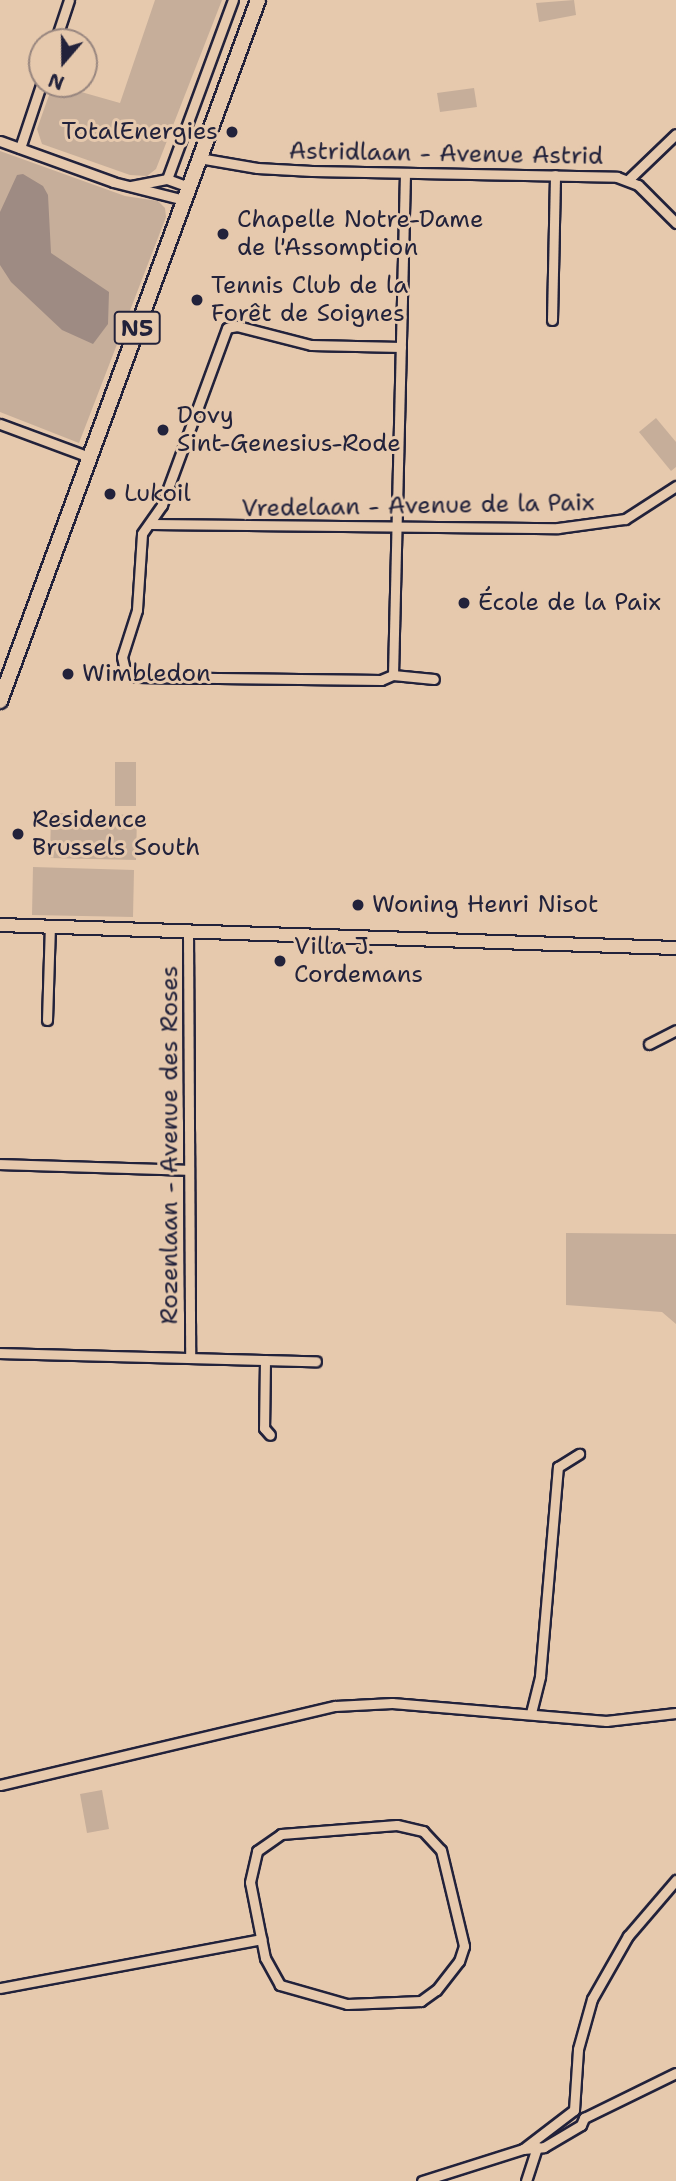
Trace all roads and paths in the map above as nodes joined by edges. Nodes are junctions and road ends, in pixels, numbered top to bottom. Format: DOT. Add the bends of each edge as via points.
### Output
graph roads {
  1 [pos="69,0"];
  2 [pos="233,0"];
  3 [pos="258,0"];
  4 [pos="60,28"];
  5 [pos="37,98"];
  6 [pos="676,134"];
  7 [pos="0,141"];
  8 [pos="20,148"];
  9 [pos="200,158"];
  10 [pos="405,173"];
  11 [pos="555,175"];
  12 [pos="167,179"];
  13 [pos="628,180"];
  14 [pos="131,186"];
  15 [pos="186,193"];
  16 [pos="676,223"];
  17 [pos="551,320"];
  18 [pos="401,347"];
  19 [pos="0,424"];
  20 [pos="89,457"];
  21 [pos="676,486"];
  22 [pos="151,524"];
  23 [pos="399,528"];
  24 [pos="393,675"];
  25 [pos="434,679"];
  26 [pos="0,701"];
  27 [pos="0,925"];
  28 [pos="50,927"];
  29 [pos="188,933"];
  30 [pos="676,948"];
  31 [pos="47,1020"];
  32 [pos="676,1030"];
  33 [pos="649,1044"];
  34 [pos="0,1164"];
  35 [pos="189,1170"];
  36 [pos="0,1353"];
  37 [pos="190,1357"];
  38 [pos="265,1360"];
  39 [pos="316,1361"];
  40 [pos="270,1435"];
  41 [pos="579,1454"];
  42 [pos="531,1713"];
  43 [pos="676,1713"];
  44 [pos="0,1785"];
  45 [pos="676,1880"];
  46 [pos="261,1939"];
  47 [pos="0,1988"];
  48 [pos="676,2073"];
  49 [pos="574,2110"];
  50 [pos="584,2118"];
  51 [pos="566,2119"];
  52 [pos="574,2128"];
  53 [pos="536,2146"];
  54 [pos="422,2181"];
  55 [pos="526,2181"];
  1 -- 4 [label="street"];
  2 -- 12 [label="street"];
  3 -- 9 [label="main road, N5"];
  5 -- 8 [label="street"];
  6 -- 13 [label="street"];
  7 -- 8 [label="street"];
  8 -- 14 [label="street"];
  9 -- 10 [label="street, Astridlaan - Avenue Astrid" via="257,168"];
  9 -- 15 [label="main road, N5"];
  10 -- 11 [label="street, Astridlaan - Avenue Astrid"];
  10 -- 18 [label="street"];
  11 -- 13 [label="street, Astridlaan - Avenue Astrid"];
  11 -- 17 [label="street"];
  12 -- 14 [label="street"];
  12 -- 15 [label="street"];
  13 -- 16 [label="street, Astridlaan - Avenue Astrid"];
  14 -- 15 [label="street"];
  15 -- 20 [label="main road, N5"];
  18 -- 22 [label="street" via="311,345 237,326 227,328"];
  18 -- 23 [label="street"];
  19 -- 20 [label="street"];
  20 -- 26 [label="main road, N5"];
  21 -- 23 [label="street, Vredelaan - Avenue de la Paix" via="625,519 599,525"];
  22 -- 23 [label="street, Vredelaan - Avenue de la Paix"];
  22 -- 24 [label="street" via="140,540 137,610 122,649 125,670 131,676 381,680"];
  23 -- 24 [label="street"];
  24 -- 25 [label="street"];
  27 -- 28 [label="street"];
  28 -- 29 [label="street"];
  28 -- 31 [label="street"];
  29 -- 30 [label="street"];
  29 -- 35 [label="street, Rozenlaan - Avenue des Roses"];
  32 -- 33 [label="street"];
  34 -- 35 [label="street"];
  35 -- 37 [label="street, Rozenlaan - Avenue des Roses"];
  36 -- 37 [label="street"];
  37 -- 38 [label="street"];
  38 -- 39 [label="street"];
  38 -- 40 [label="street" via="264,1428"];
  41 -- 42 [label="street" via="558,1467 540,1675"];
  42 -- 43 [label="street" via="631,1721"];
  42 -- 44 [label="street" via="392,1703 335,1706"];
  45 -- 49 [label="street" via="628,1936 592,1999 578,2049"];
  46 -- 46 [label="street" via="268,1967 280,1985 347,2004 429,1997 459,1961 464,1946 441,1850 423,1831 397,1825 281,1834 264,1843 249,1871"];
  46 -- 47 [label="street"];
  48 -- 50 [label="street"];
  49 -- 50 [label="street"];
  49 -- 51 [label="street"];
  50 -- 52 [label="street"];
  51 -- 52 [label="street"];
  51 -- 53 [label="street"];
  52 -- 53 [label="street"];
  53 -- 54 [label="street"];
  53 -- 55 [label="street"];
}
